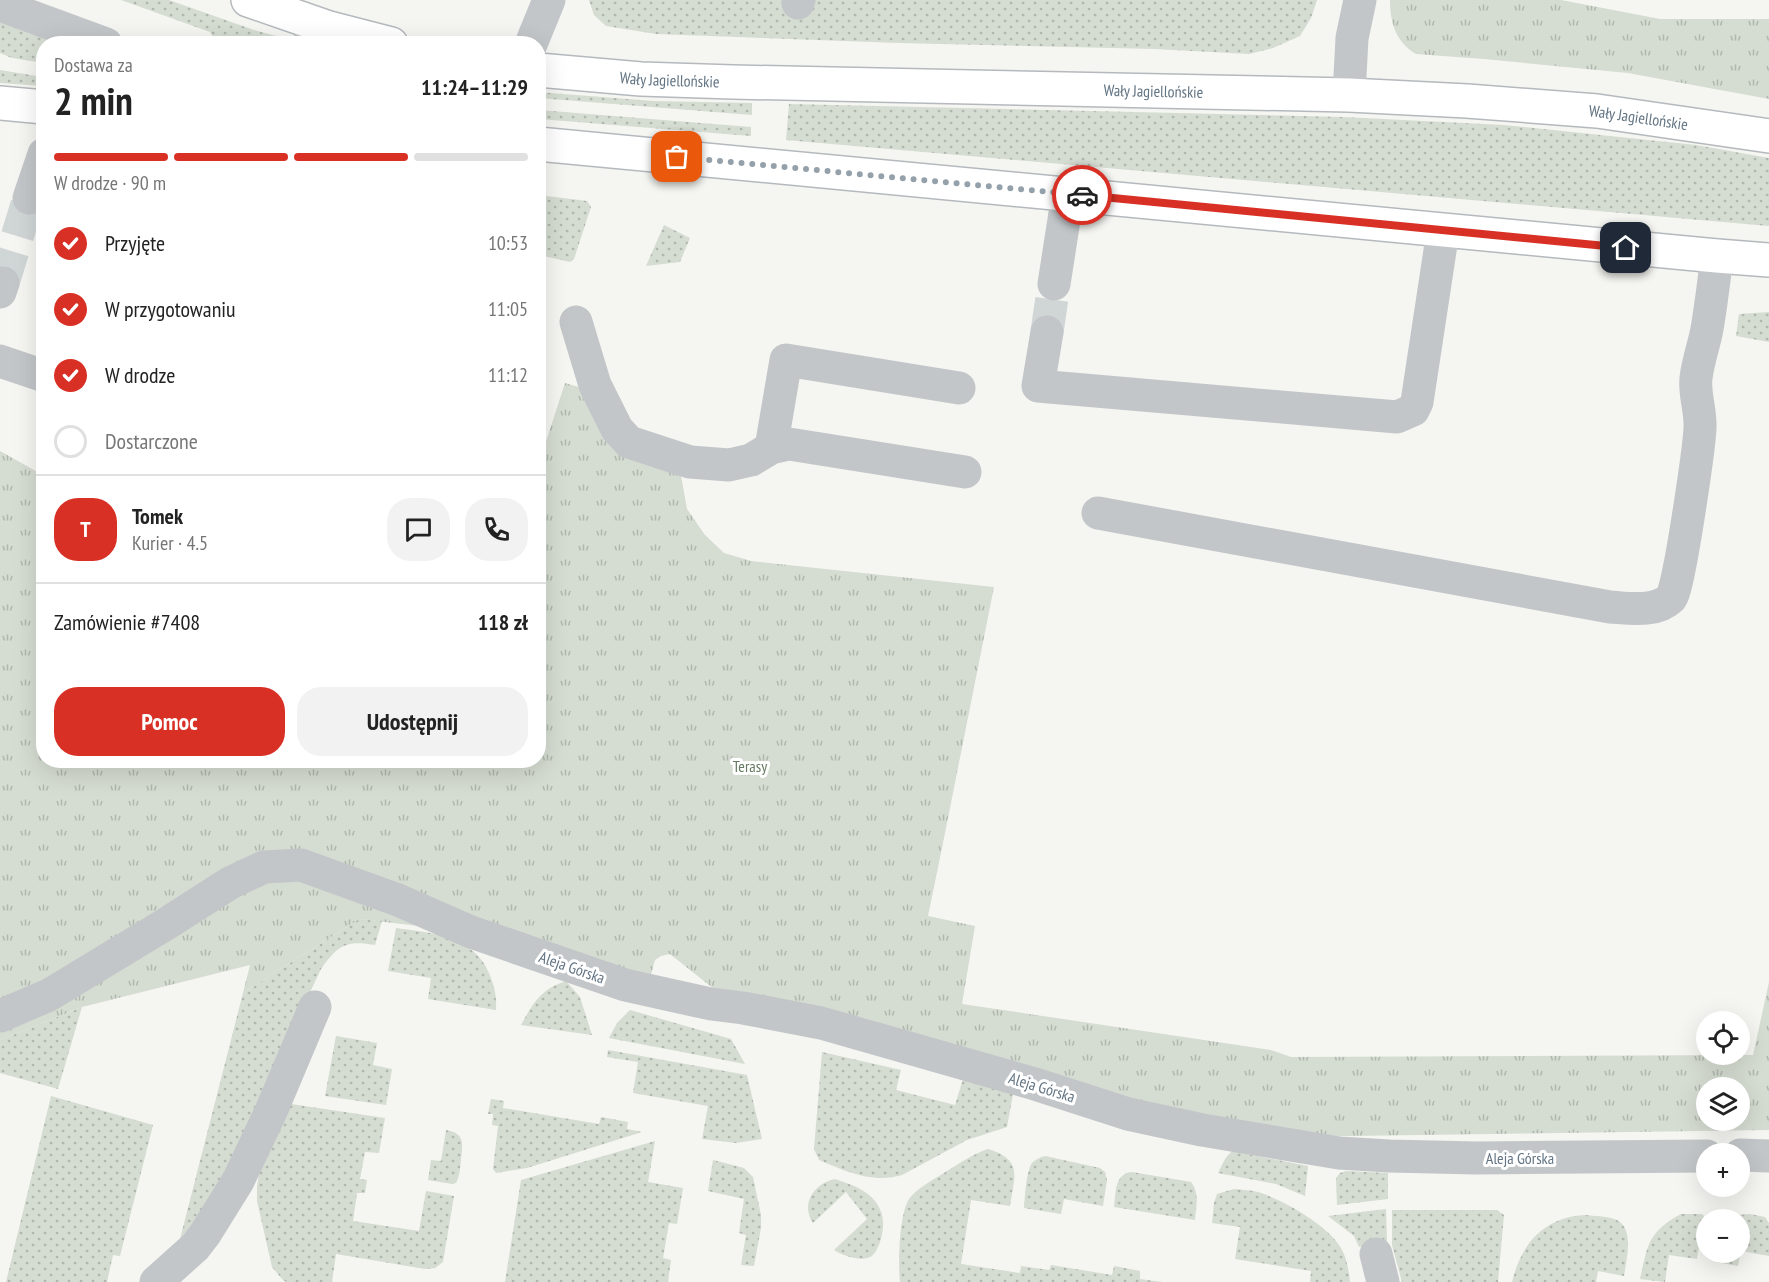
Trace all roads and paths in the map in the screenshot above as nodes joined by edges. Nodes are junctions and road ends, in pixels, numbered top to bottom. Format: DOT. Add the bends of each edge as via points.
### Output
graph roads {
  1 [pos="248,0"];
  2 [pos="549,0"];
  3 [pos="1360,0"];
  4 [pos="0,5"];
  5 [pos="84,36"];
  6 [pos="318,36"];
  7 [pos="534,36"];
  8 [pos="546,71"];
  9 [pos="1349,95"];
  10 [pos="0,103"];
  11 [pos="36,106"];
  12 [pos="1769,136"];
  13 [pos="546,145"];
  14 [pos="36,177"];
  15 [pos="1068,194"];
  16 [pos="29,198"];
  17 [pos="1443,231"];
  18 [pos="1717,256"];
  19 [pos="1769,260"];
  20 [pos="1054,284"];
  21 [pos="576,322"];
  22 [pos="1047,332"];
  23 [pos="0,361"];
  24 [pos="36,373"];
  25 [pos="959,388"];
  26 [pos="771,448"];
  27 [pos="965,472"];
  28 [pos="1098,513"];
  29 [pos="315,1007"];
  30 [pos="0,1016"];
  31 [pos="1696,1155"];
  32 [pos="1750,1155"];
  33 [pos="1769,1156"];
  34 [pos="156,1282"];
  1 -- 6 [label="main road"];
  2 -- 7 [label="street"];
  3 -- 9 [label="street" via="1352,38"];
  4 -- 5 [label="street"];
  8 -- 9 [label="main road, Wały Jagiellońskie" via="764,83"];
  9 -- 12 [label="main road, Wały Jagiellońskie" via="1597,111"];
  10 -- 11 [label="main road"];
  13 -- 15 [label="main road"];
  14 -- 16 [label="street"];
  15 -- 17 [label="main road"];
  15 -- 20 [label="street"];
  17 -- 18 [label="main road"];
  17 -- 22 [label="street" via="1417,402 1413,411 1397,417 1038,386"];
  18 -- 19 [label="main road"];
  18 -- 28 [label="street" via="1696,380 1700,425 1679,571 1675,592 1659,606 1610,607"];
  21 -- 26 [label="street" via="595,385 617,429 629,442 702,464 729,465 751,460"];
  23 -- 24 [label="street"];
  25 -- 26 [label="street" via="786,360"];
  26 -- 27 [label="street" via="789,444"];
  29 -- 34 [label="street" via="238,1181 195,1247"];
  30 -- 31 [label="street, Aleja Górska" via="49,995 230,883 264,867 301,865 398,900 471,932 625,985 821,1023 1128,1114 1202,1130 1340,1153 1379,1155"];
  32 -- 33 [label="street"];
}
